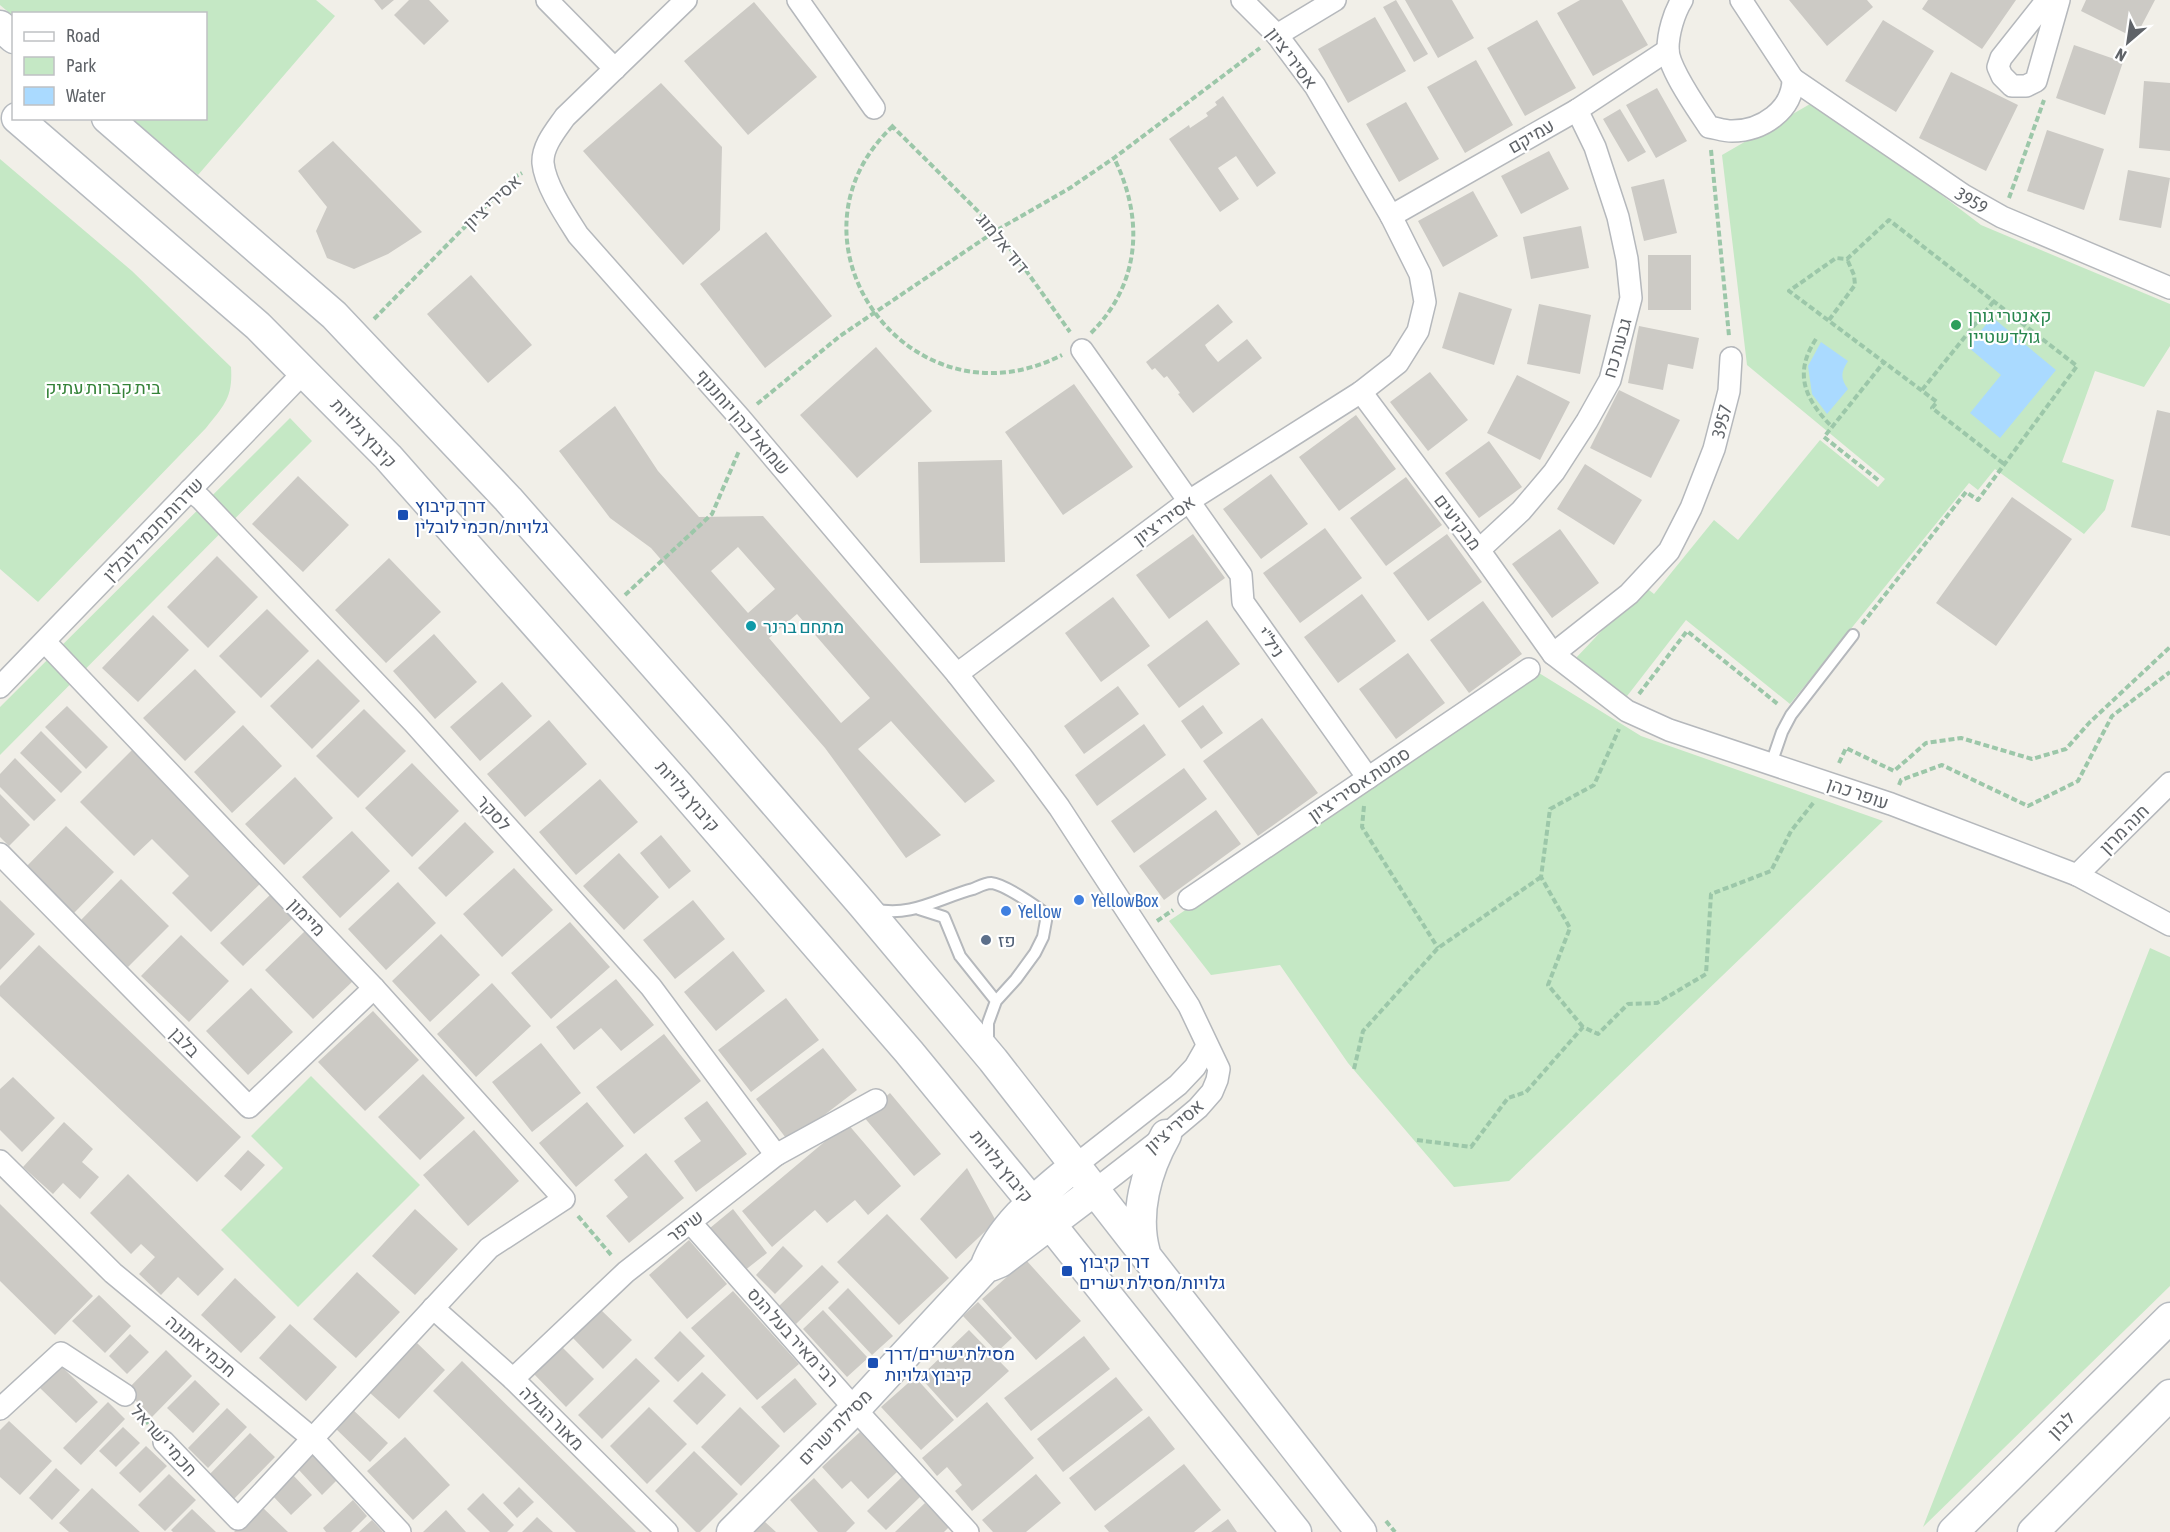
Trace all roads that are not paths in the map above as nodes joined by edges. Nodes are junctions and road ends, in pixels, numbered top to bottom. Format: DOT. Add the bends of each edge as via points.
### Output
graph roads {
  1 [pos="547,0"];
  2 [pos="686,0"];
  3 [pos="798,0"];
  4 [pos="1242,0"];
  5 [pos="1250,0"];
  6 [pos="1335,0"];
  7 [pos="1682,0"];
  8 [pos="1741,0"];
  9 [pos="2047,0"];
  10 [pos="2059,0"];
  11 [pos="0,26"];
  12 [pos="1270,28"];
  13 [pos="12,36"];
  14 [pos="1668,50"];
  15 [pos="615,69"];
  16 [pos="1793,79"];
  17 [pos="0,104"];
  18 [pos="874,108"];
  19 [pos="1577,110"];
  20 [pos="12,113"];
  21 [pos="19,120"];
  22 [pos="109,120"];
  23 [pos="1391,216"];
  24 [pos="2170,287"];
  25 [pos="1080,347"];
  26 [pos="1731,358"];
  27 [pos="305,371"];
  28 [pos="1361,392"];
  29 [pos="190,490"];
  30 [pos="1189,501"];
  31 [pos="1479,550"];
  32 [pos="1853,635"];
  33 [pos="45,642"];
  34 [pos="1553,654"];
  35 [pos="1529,669"];
  36 [pos="957,674"];
  37 [pos="0,687"];
  38 [pos="1771,764"];
  39 [pos="1368,778"];
  40 [pos="2170,783"];
  41 [pos="0,854"];
  42 [pos="2077,875"];
  43 [pos="1189,899"];
  44 [pos="863,905"];
  45 [pos="919,909"];
  46 [pos="2170,925"];
  47 [pos="374,988"];
  48 [pos="996,1001"];
  49 [pos="1206,1046"];
  50 [pos="993,1060"];
  51 [pos="876,1100"];
  52 [pos="1166,1135"];
  53 [pos="776,1155"];
  54 [pos="0,1161"];
  55 [pos="1076,1165"];
  56 [pos="1095,1190"];
  57 [pos="1031,1202"];
  58 [pos="690,1222"];
  59 [pos="1051,1225"];
  60 [pos="1146,1256"];
  61 [pos="985,1268"];
  62 [pos="433,1308"];
  63 [pos="2170,1318"];
  64 [pos="513,1379"];
  65 [pos="125,1395"];
  66 [pos="2170,1395"];
  67 [pos="0,1408"];
  68 [pos="855,1408"];
  69 [pos="312,1438"];
  70 [pos="164,1442"];
  71 [pos="400,1532"];
  72 [pos="667,1532"];
  73 [pos="732,1532"];
  74 [pos="968,1532"];
  75 [pos="1296,1532"];
  76 [pos="1361,1532"];
  77 [pos="1953,1532"];
  78 [pos="2033,1532"];
  1 -- 15 [label="street"];
  2 -- 15 [label="street"];
  3 -- 18 [label="street"];
  4 -- 12 [label="street, אסירי ציון"];
  5 -- 12 [label="street"];
  6 -- 12 [label="street"];
  7 -- 14 [label="street" via="1674,12"];
  8 -- 16 [label="street"];
  9 -- 10 [label="street" via="2001,58 1998,67 2012,86 2036,81"];
  11 -- 13 [label="main road"];
  12 -- 23 [label="street, אסירי ציון" via="1315,87"];
  14 -- 16 [label="street" via="1678,76 1709,127 1732,131 1751,128 1769,119 1787,105"];
  14 -- 19 [label="street, עמיקם"];
  15 -- 36 [label="street, שמואל כהן יוחננוף" via="565,117 546,147 543,163 561,209 578,235 746,424"];
  16 -- 24 [label="street, 3959" via="1963,195 2002,217"];
  17 -- 20 [label="main road"];
  19 -- 23 [label="street, עמיקם"];
  19 -- 31 [label="street, גבעת כח" via="1595,147 1618,217 1631,298 1610,380 1587,421 1554,472 1521,511"];
  21 -- 27 [label="main road, קיבוץ גלויות"];
  22 -- 44 [label="main road" via="334,315 508,499"];
  23 -- 28 [label="street, אסירי ציון" via="1420,274 1425,302 1418,331 1398,363"];
  25 -- 30 [label="street"];
  26 -- 34 [label="street, 3957" via="1729,391 1714,449 1669,551 1629,594"];
  27 -- 29 [label="street, שדרות חכמי לובלין"];
  27 -- 57 [label="main road, קיבוץ גלויות" via="388,457 686,794 909,1052"];
  28 -- 30 [label="street, אסירי ציון"];
  28 -- 31 [label="street, מבקיעים"];
  29 -- 33 [label="street, שדרות חכמי לובלין"];
  29 -- 53 [label="street, לסקר" via="412,723 651,987"];
  30 -- 36 [label="street, אסירי ציון"];
  30 -- 39 [label="street, ניל\"י" via="1241,575 1243,602"];
  31 -- 34 [label="street, מבקיעים"];
  32 -- 38 [label="lane" via="1791,715"];
  33 -- 37 [label="street, שדרות חכמי לובלין"];
  33 -- 47 [label="street, מיימון"];
  34 -- 38 [label="street, עופר כהן" via="1627,711 1669,730"];
  35 -- 39 [label="street, סמטת אסירי ציון"];
  36 -- 49 [label="street, אסירי ציון" via="1059,807 1189,1006"];
  38 -- 42 [label="street, עופר כהן" via="1891,804"];
  39 -- 43 [label="street, סמטת אסירי ציון"];
  40 -- 42 [label="street, חנה מרון"];
  41 -- 47 [label="street, בלבן" via="249,1107"];
  42 -- 46 [label="street, עופר כהן"];
  44 -- 45 [label="lane" via="893,913"];
  44 -- 50 [label="main road"];
  45 -- 48 [label="lane" via="944,917 960,956"];
  45 -- 48 [label="lane" via="991,884 1024,898 1047,915 1035,953"];
  47 -- 62 [label="street, מיימון" via="564,1199 489,1248"];
  48 -- 50 [label="lane" via="987,1034"];
  49 -- 52 [label="street, אסירי ציון" via="1219,1069 1212,1092"];
  49 -- 55 [label="street, אסירי ציון" via="1195,1067 1178,1085"];
  50 -- 55 [label="main road"];
  51 -- 53 [label="street, שיפר"];
  52 -- 56 [label="street, אסירי ציון"];
  52 -- 60 [label="main road" via="1154,1161 1141,1209 1140,1231"];
  53 -- 58 [label="street, שיפר"];
  54 -- 69 [label="street, חכמי אתונה" via="114,1273"];
  55 -- 56 [label="main road"];
  55 -- 57 [label="main road, מסילת ישרים"];
  56 -- 59 [label="main road, מסילת ישרים"];
  56 -- 60 [label="main road"];
  57 -- 59 [label="main road, קיבוץ גלויות"];
  57 -- 61 [label="main road, מסילת ישרים" via="991,1253"];
  58 -- 64 [label="street, שיפר" via="626,1272"];
  58 -- 68 [label="street, רבי מאיר בעל הנס"];
  59 -- 61 [label="main road, מסילת ישרים" via="1000,1262"];
  59 -- 75 [label="main road, קיבוץ גלויות"];
  60 -- 76 [label="main road"];
  61 -- 68 [label="main road, מסילת ישרים"];
  62 -- 64 [label="street, מאור הגולה"];
  62 -- 69 [label="street"];
  63 -- 77 [label="main road, לבון"];
  64 -- 72 [label="street, מאור הגולה"];
  65 -- 67 [label="street, חכמי ישראל" via="61,1353"];
  66 -- 78 [label="main road"];
  68 -- 73 [label="main road, מסילת ישרים"];
  68 -- 74 [label="street, רבי מאיר בעל הנס"];
  69 -- 70 [label="street, חכמי ישראל" via="238,1519"];
  69 -- 71 [label="street, חכמי אתונה"];
}
